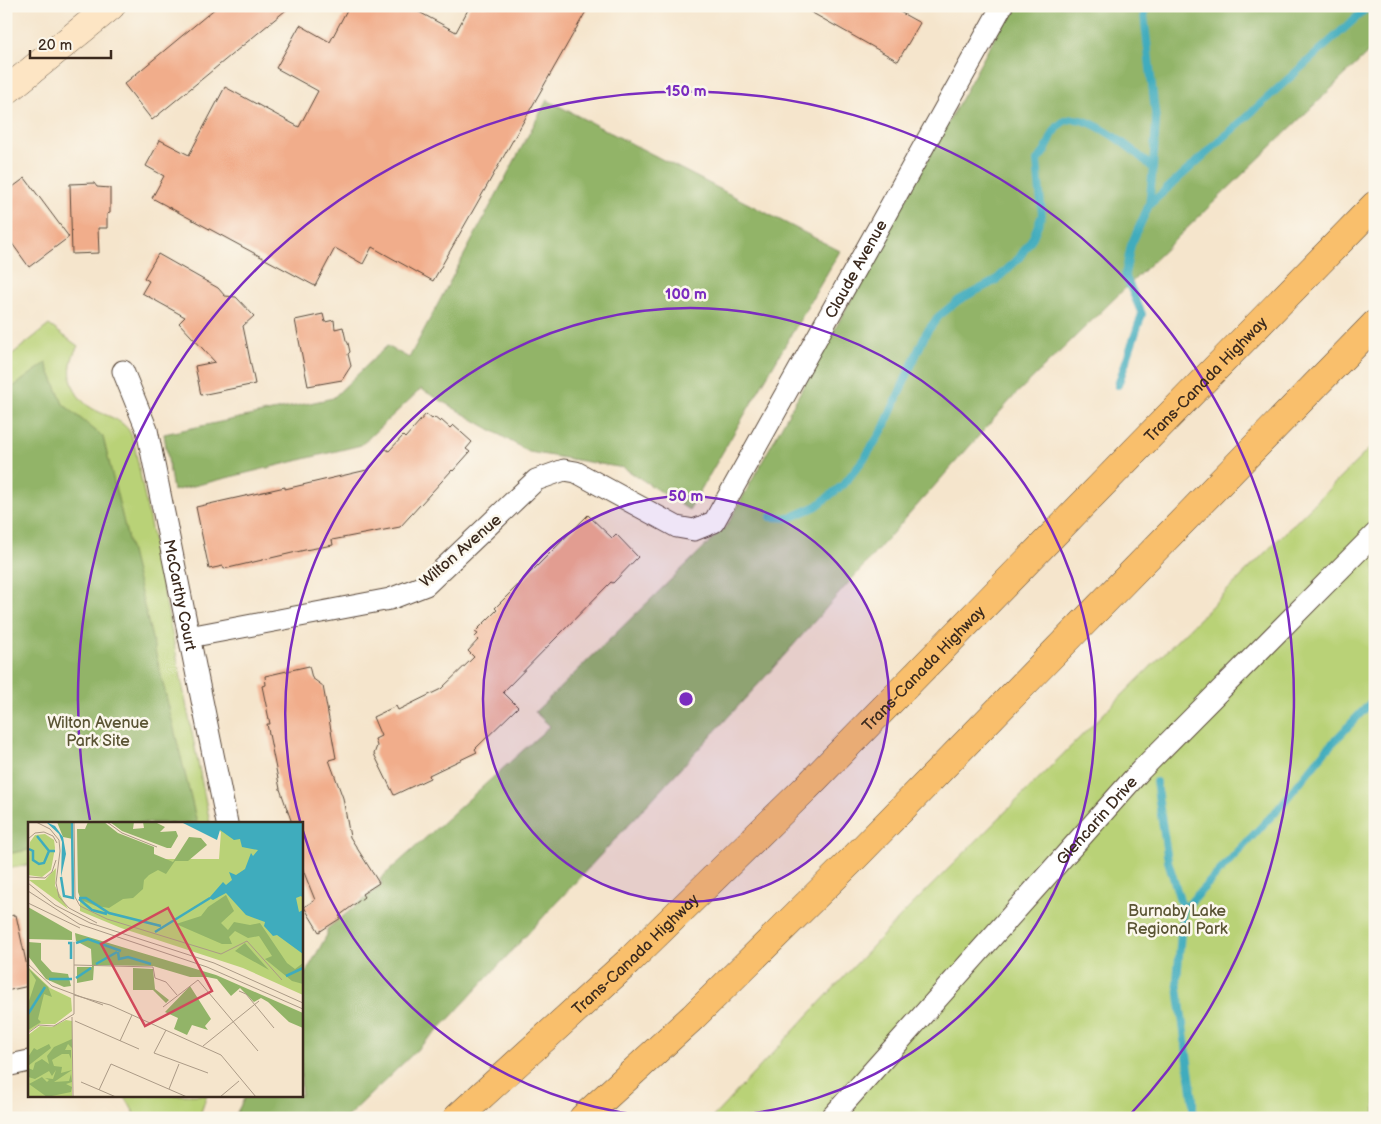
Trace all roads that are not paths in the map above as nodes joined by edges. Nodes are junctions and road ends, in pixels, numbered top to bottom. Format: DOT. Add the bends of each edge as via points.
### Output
graph roads {
  1 [pos="110,6"];
  2 [pos="1002,6"];
  3 [pos="6,91"];
  4 [pos="1375,205"];
  5 [pos="1375,324"];
  6 [pos="123,371"];
  7 [pos="707,527"];
  8 [pos="1375,534"];
  9 [pos="189,637"];
  10 [pos="227,822"];
  11 [pos="28,1061"];
  12 [pos="6,1066"];
  13 [pos="457,1118"];
  14 [pos="583,1118"];
  15 [pos="831,1118"];
  1 -- 3 [label="main road"];
  2 -- 7 [label="street, Claude Avenue" via="721,514"];
  4 -- 13 [label="highway, Trans-Canada Highway" via="806,788 628,962"];
  5 -- 14 [label="highway" via="853,859 693,1017"];
  6 -- 9 [label="street, McCarthy Court" via="147,430"];
  7 -- 9 [label="street, Wilton Avenue" via="694,530 677,527 576,472 564,470 536,480 426,585 390,599"];
  8 -- 15 [label="street, Glencarin Drive" via="1141,770"];
  9 -- 10 [label="street, McCarthy Court"];
  11 -- 12 [label="street"];
}
